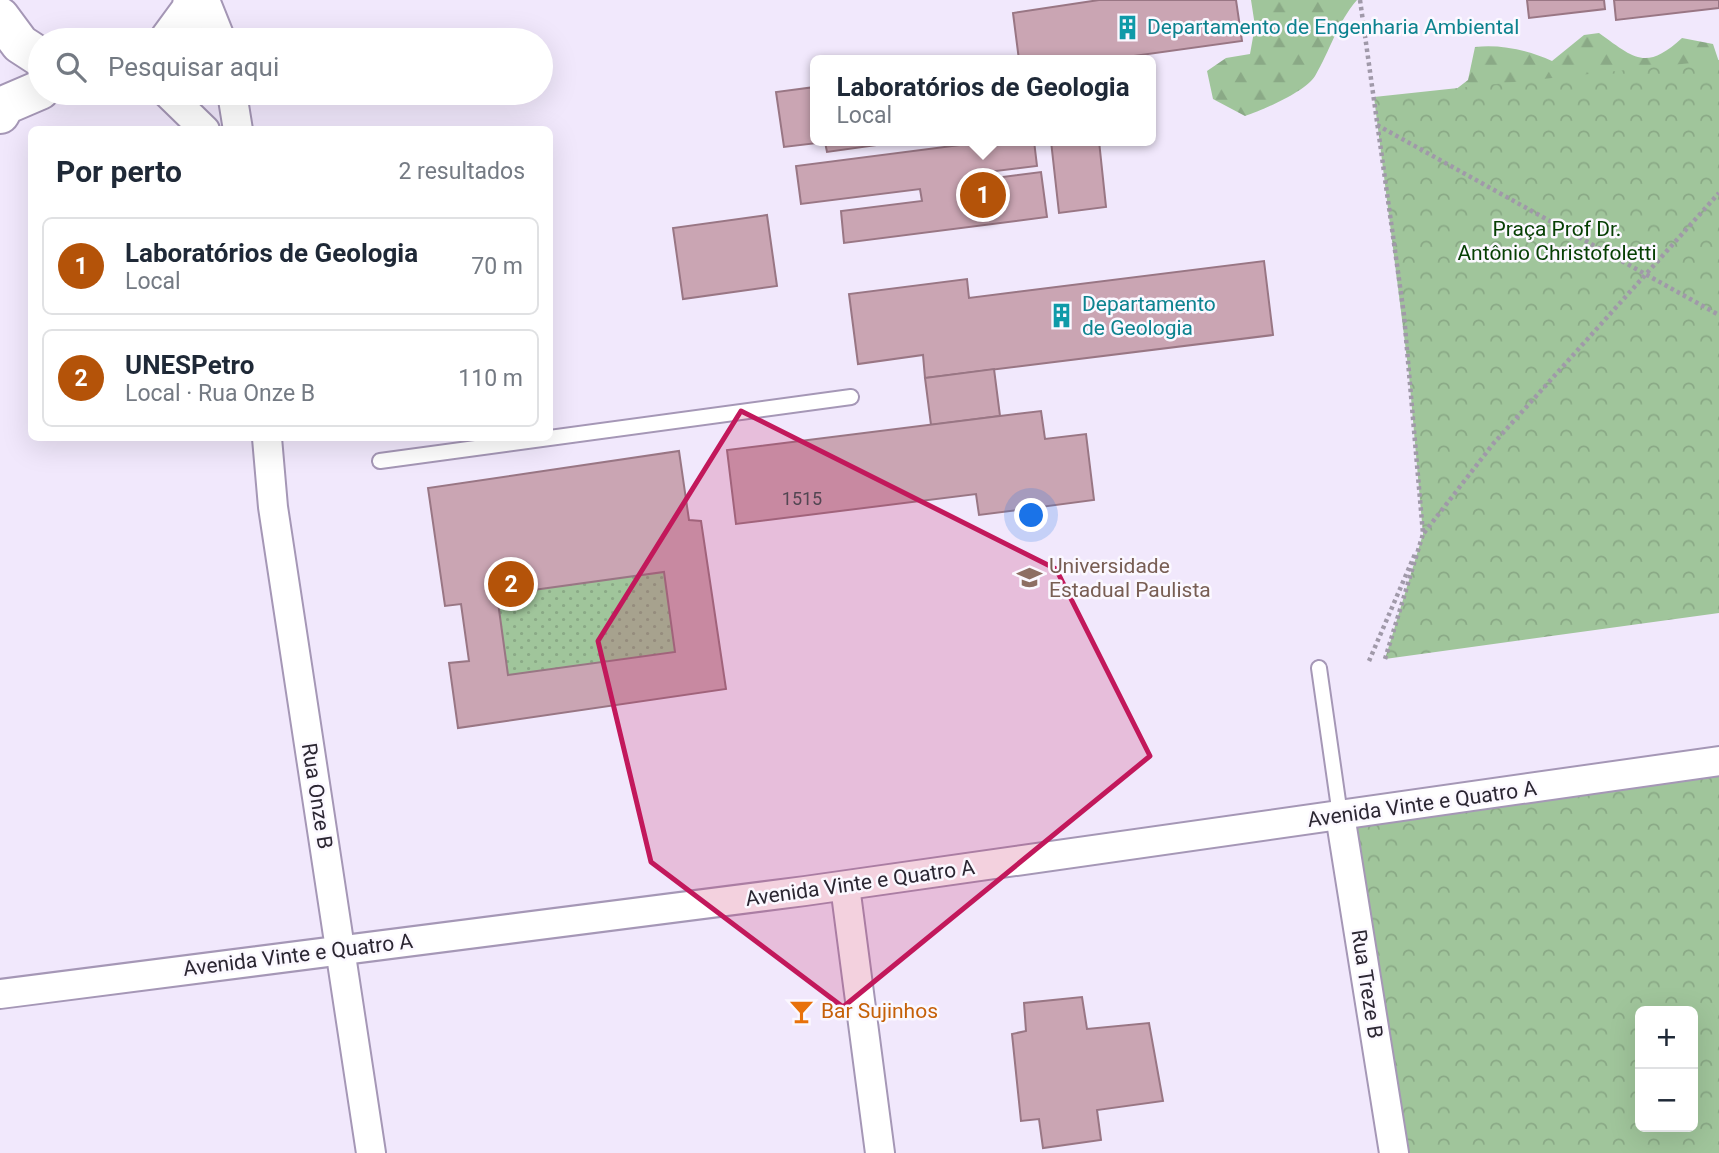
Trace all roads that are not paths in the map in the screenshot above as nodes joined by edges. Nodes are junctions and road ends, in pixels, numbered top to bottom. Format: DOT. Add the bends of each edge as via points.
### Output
graph roads {
  1 [pos="193,0"];
  2 [pos="205,0"];
  3 [pos="0,17"];
  4 [pos="178,28"];
  5 [pos="216,28"];
  6 [pos="28,49"];
  7 [pos="28,95"];
  8 [pos="179,105"];
  9 [pos="234,105"];
  10 [pos="0,114"];
  11 [pos="201,126"];
  12 [pos="236,126"];
  13 [pos="851,397"];
  14 [pos="553,437"];
  15 [pos="267,441"];
  16 [pos="527,441"];
  17 [pos="380,461"];
  18 [pos="1319,668"];
  19 [pos="1719,761"];
  20 [pos="1340,816"];
  21 [pos="845,886"];
  22 [pos="340,949"];
  23 [pos="0,993"];
  24 [pos="371,1153"];
  25 [pos="880,1153"];
  26 [pos="1394,1153"];
  1 -- 4 [label="main road"];
  2 -- 5 [label="street"];
  3 -- 6 [label="main road"];
  7 -- 10 [label="main road" via="5,105"];
  8 -- 11 [label="street"];
  9 -- 12 [label="street"];
  13 -- 14 [label="lane"];
  15 -- 22 [label="street, Rua Onze B" via="273,507"];
  16 -- 17 [label="lane"];
  18 -- 20 [label="lane"];
  19 -- 20 [label="street, Avenida Vinte e Quatro A"];
  20 -- 21 [label="street, Avenida Vinte e Quatro A"];
  20 -- 26 [label="street, Rua Treze B"];
  21 -- 22 [label="street, Avenida Vinte e Quatro A"];
  21 -- 25 [label="street"];
  22 -- 23 [label="street, Avenida Vinte e Quatro A"];
  22 -- 24 [label="street, Rua Onze B"];
}
